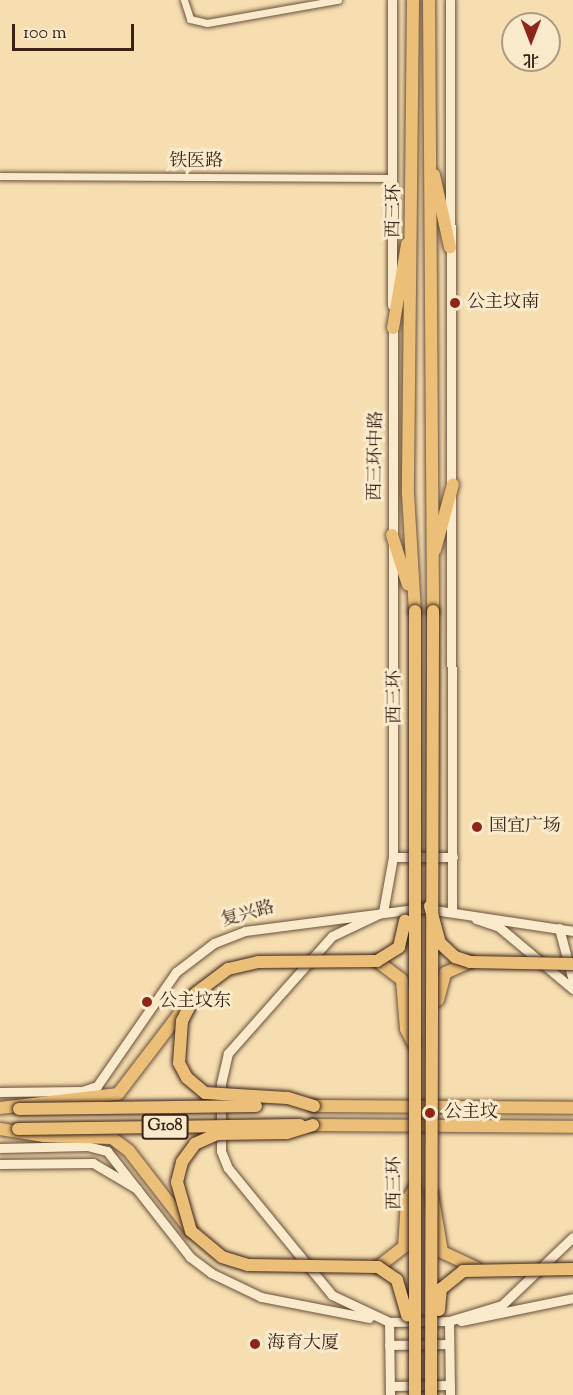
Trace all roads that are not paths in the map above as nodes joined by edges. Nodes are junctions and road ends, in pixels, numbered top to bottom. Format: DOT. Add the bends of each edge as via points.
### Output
graph roads {
  1 [pos="184,0"];
  2 [pos="338,0"];
  3 [pos="392,0"];
  4 [pos="450,0"];
  5 [pos="429,2"];
  6 [pos="412,3"];
  7 [pos="429,150"];
  8 [pos="0,176"];
  9 [pos="392,178"];
  10 [pos="413,211"];
  11 [pos="450,247"];
  12 [pos="393,328"];
  13 [pos="453,484"];
  14 [pos="392,535"];
  15 [pos="432,563"];
  16 [pos="415,607"];
  17 [pos="393,857"];
  18 [pos="453,857"];
  19 [pos="413,902"];
  20 [pos="429,903"];
  21 [pos="453,910"];
  22 [pos="383,912"];
  23 [pos="559,928"];
  24 [pos="573,931"];
  25 [pos="377,961"];
  26 [pos="470,962"];
  27 [pos="573,964"];
  28 [pos="573,981"];
  29 [pos="573,989"];
  30 [pos="196,993"];
  31 [pos="429,1041"];
  32 [pos="413,1043"];
  33 [pos="0,1092"];
  34 [pos="314,1106"];
  35 [pos="573,1106"];
  36 [pos="0,1108"];
  37 [pos="19,1108"];
  38 [pos="313,1125"];
  39 [pos="554,1127"];
  40 [pos="573,1127"];
  41 [pos="0,1129"];
  42 [pos="18,1129"];
  43 [pos="573,1132"];
  44 [pos="0,1148"];
  45 [pos="0,1164"];
  46 [pos="429,1187"];
  47 [pos="414,1189"];
  48 [pos="141,1192"];
  49 [pos="191,1231"];
  50 [pos="573,1237"];
  51 [pos="378,1267"];
  52 [pos="478,1268"];
  53 [pos="573,1269"];
  54 [pos="573,1298"];
  55 [pos="449,1321"];
  56 [pos="389,1322"];
  57 [pos="431,1342"];
  58 [pos="415,1343"];
  59 [pos="449,1344"];
  60 [pos="389,1345"];
  61 [pos="450,1390"];
  62 [pos="390,1391"];
  63 [pos="415,1395"];
  64 [pos="431,1395"];
  1 -- 2 [label="street" via="189,19 207,23"];
  3 -- 9 [label="street, 西三环中路"];
  4 -- 11 [label="street"];
  5 -- 7 [label="highway, 西三环"];
  6 -- 10 [label="highway, 西三环"];
  7 -- 11 [label="highway"];
  7 -- 15 [label="highway, 西三环"];
  8 -- 9 [label="street, 铁医路"];
  9 -- 12 [label="street, 西三环中路"];
  10 -- 12 [label="highway"];
  10 -- 16 [label="highway, 西三环" via="408,494"];
  11 -- 13 [label="street"];
  12 -- 14 [label="street, 西三环中路"];
  13 -- 15 [label="highway"];
  13 -- 18 [label="street"];
  14 -- 16 [label="highway"];
  14 -- 17 [label="street, 西三环中路"];
  15 -- 20 [label="highway, 西三环, bridge"];
  16 -- 19 [label="highway, 西三环, bridge"];
  17 -- 18 [label="street"];
  17 -- 22 [label="street, 西三环中路"];
  18 -- 21 [label="street"];
  19 -- 25 [label="highway, bridge" via="403,941"];
  19 -- 32 [label="highway, 西三环, bridge"];
  20 -- 26 [label="highway, bridge" via="440,943"];
  20 -- 31 [label="highway, 西三环, bridge"];
  21 -- 22 [label="street, 复兴路"];
  21 -- 23 [label="street, 复兴路"];
  21 -- 29 [label="street" via="499,927"];
  22 -- 33 [label="street, 复兴路" via="277,924 214,943 176,972 97,1086 82,1091"];
  22 -- 56 [label="street" via="332,936 231,1047 222,1075 221,1151 228,1168 332,1295"];
  23 -- 24 [label="street, 复兴路"];
  23 -- 28 [label="street"];
  25 -- 30 [label="highway, bridge" via="246,963 219,974"];
  25 -- 32 [label="highway" via="402,980 406,1029"];
  26 -- 27 [label="highway, bridge"];
  26 -- 31 [label="highway, bridge" via="455,966 441,978"];
  30 -- 34 [label="highway, bridge" via="177,1043 179,1063 195,1086 215,1096 288,1098"];
  30 -- 37 [label="highway, bridge" via="118,1094"];
  31 -- 46 [label="highway, 西三环, bridge"];
  32 -- 47 [label="highway, 西三环, bridge"];
  34 -- 35 [label="highway, G108"];
  34 -- 37 [label="highway, G108, bridge"];
  36 -- 37 [label="highway, G108"];
  38 -- 39 [label="highway, G108"];
  38 -- 42 [label="highway, G108, bridge"];
  38 -- 49 [label="highway, bridge" via="286,1133 217,1134 195,1144 177,1182"];
  39 -- 40 [label="highway, G108"];
  39 -- 43 [label="highway"];
  41 -- 42 [label="highway, G108"];
  42 -- 49 [label="highway, bridge" via="44,1137 118,1141"];
  44 -- 48 [label="street" via="98,1148 115,1155"];
  45 -- 48 [label="street" via="93,1163"];
  46 -- 52 [label="highway, bridge" via="442,1252"];
  46 -- 57 [label="highway, 西三环, bridge"];
  47 -- 51 [label="highway" via="406,1201 404,1247"];
  47 -- 58 [label="highway, 西三环, bridge"];
  48 -- 56 [label="street" via="190,1257 229,1284 270,1299"];
  49 -- 51 [label="highway, bridge" via="213,1251 240,1264"];
  50 -- 55 [label="street" via="502,1305"];
  51 -- 58 [label="highway, bridge" via="403,1291 408,1332"];
  52 -- 53 [label="highway, bridge"];
  52 -- 57 [label="highway, bridge" via="455,1274 441,1289 439,1329"];
  54 -- 55 [label="street" via="479,1321"];
  55 -- 56 [label="street"];
  55 -- 59 [label="street"];
  56 -- 60 [label="street"];
  57 -- 64 [label="highway, 西三环, bridge"];
  58 -- 63 [label="highway, 西三环, bridge"];
  59 -- 60 [label="street"];
  59 -- 61 [label="street"];
  60 -- 62 [label="street"];
  61 -- 62 [label="street"];
}
